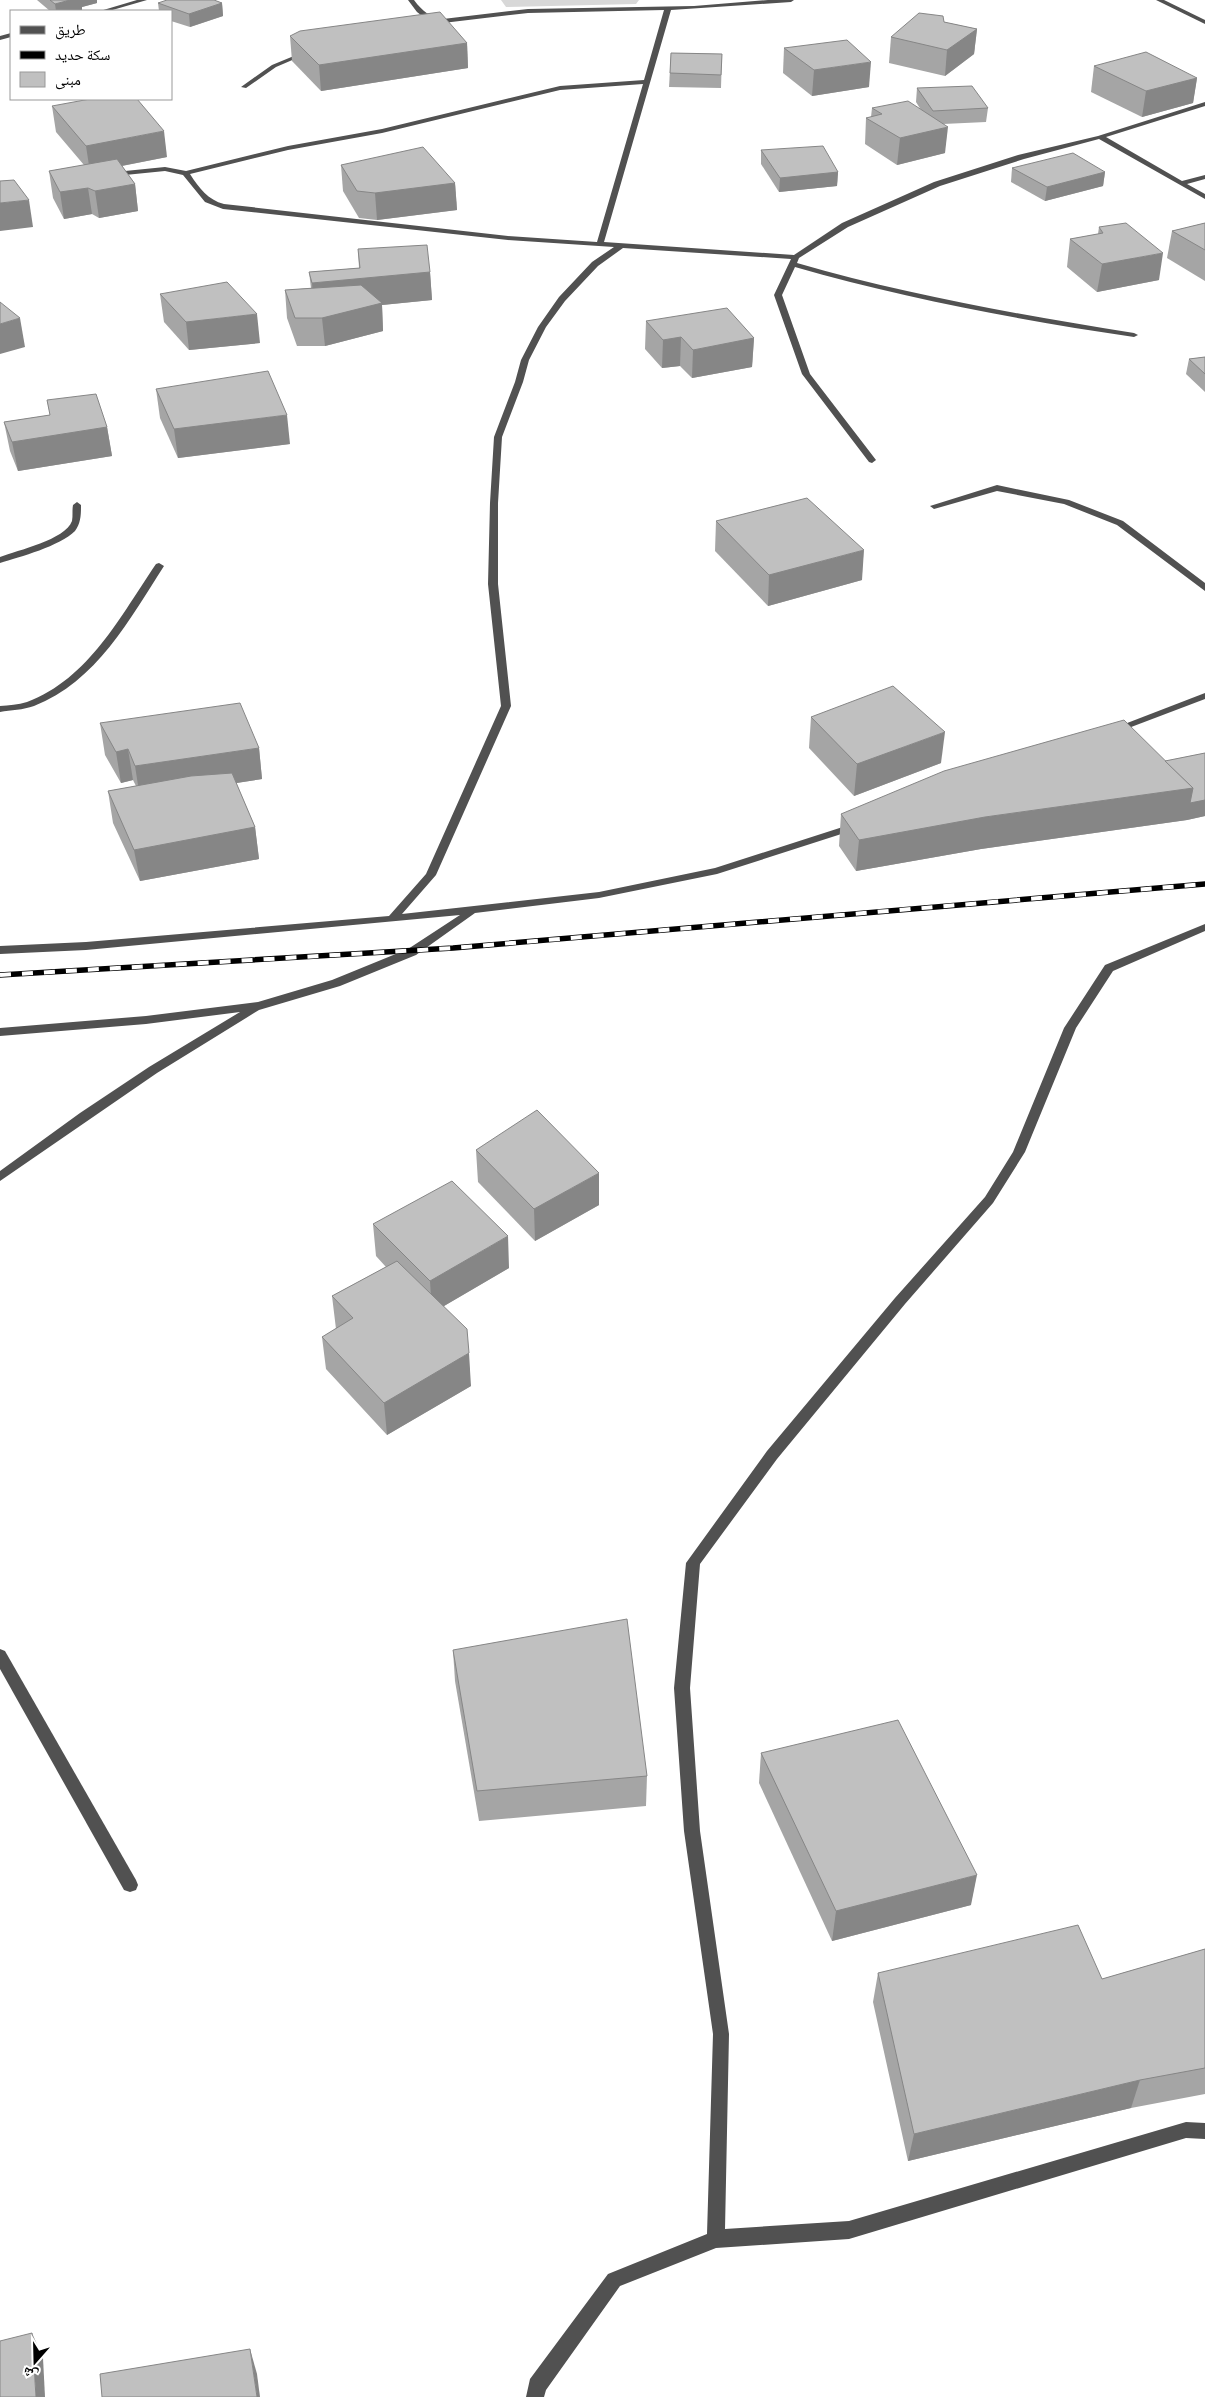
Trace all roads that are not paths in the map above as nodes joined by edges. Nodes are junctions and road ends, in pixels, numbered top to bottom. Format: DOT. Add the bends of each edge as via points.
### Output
graph roads {
  1 [pos="144,0"];
  2 [pos="411,0"];
  3 [pos="791,0"];
  4 [pos="1159,0"];
  5 [pos="668,8"];
  6 [pos="107,10"];
  7 [pos="443,21"];
  8 [pos="1205,22"];
  9 [pos="430,27"];
  10 [pos="312,50"];
  11 [pos="646,82"];
  12 [pos="244,87"];
  13 [pos="1205,104"];
  14 [pos="1100,137"];
  15 [pos="186,173"];
  16 [pos="115,174"];
  17 [pos="1205,177"];
  18 [pos="1181,183"];
  19 [pos="1205,197"];
  20 [pos="600,244"];
  21 [pos="621,246"];
  22 [pos="794,260"];
  23 [pos="1134,335"];
  24 [pos="872,460"];
  25 [pos="77,505"];
  26 [pos="934,506"];
  27 [pos="0,560"];
  28 [pos="159,566"];
  29 [pos="1205,588"];
  30 [pos="1205,696"];
  31 [pos="0,709"];
  32 [pos="1102,734"];
  33 [pos="869,821"];
  34 [pos="472,912"];
  35 [pos="392,919"];
  36 [pos="1205,927"];
  37 [pos="0,950"];
  38 [pos="259,1006"];
  39 [pos="0,1032"];
  40 [pos="0,1177"];
  41 [pos="0,1655"];
  42 [pos="130,1885"];
  43 [pos="1205,2131"];
  44 [pos="716,2239"];
  45 [pos="534,2397"];
  1 -- 6 [label="street"];
  2 -- 7 [label="street" via="428,18"];
  3 -- 5 [label="street"];
  4 -- 8 [label="street"];
  5 -- 7 [label="street" via="528,11"];
  5 -- 11 [label="street"];
  7 -- 9 [label="street"];
  10 -- 12 [label="street" via="274,66"];
  11 -- 15 [label="street" via="560,88"];
  11 -- 20 [label="street"];
  13 -- 14 [label="street"];
  14 -- 18 [label="street"];
  14 -- 22 [label="street" via="1021,157 936,184 845,226"];
  15 -- 16 [label="street" via="165,170"];
  15 -- 20 [label="street" via="197,192 213,205 508,238"];
  17 -- 18 [label="street"];
  18 -- 19 [label="street"];
  20 -- 21 [label="street"];
  21 -- 22 [label="street"];
  21 -- 35 [label="street" via="595,264 562,299 542,327 525,360 498,437 493,584 506,706 431,875"];
  22 -- 23 [label="street" via="846,279 957,304 1033,320"];
  22 -- 24 [label="street" via="778,295 806,374"];
  25 -- 27 [label="street" via="76,522 68,532"];
  26 -- 29 [label="street" via="997,488 1066,502 1120,523"];
  28 -- 31 [label="street" via="107,646 72,680 33,703"];
  30 -- 32 [label="street"];
  33 -- 34 [label="street" via="717,871 599,896"];
  34 -- 35 [label="street"];
  34 -- 38 [label="street" via="412,952 336,984"];
  35 -- 37 [label="street" via="86,946"];
  36 -- 44 [label="street" via="1110,968 1070,1028 1019,1152 989,1200 778,1448 693,1563 682,1688 692,1831 721,2034"];
  38 -- 39 [label="street" via="146,1020"];
  38 -- 40 [label="street" via="153,1070"];
  41 -- 42 [label="street"];
  43 -- 44 [label="street" via="1186,2130 849,2230"];
  44 -- 45 [label="street" via="614,2280 537,2386"];
}
